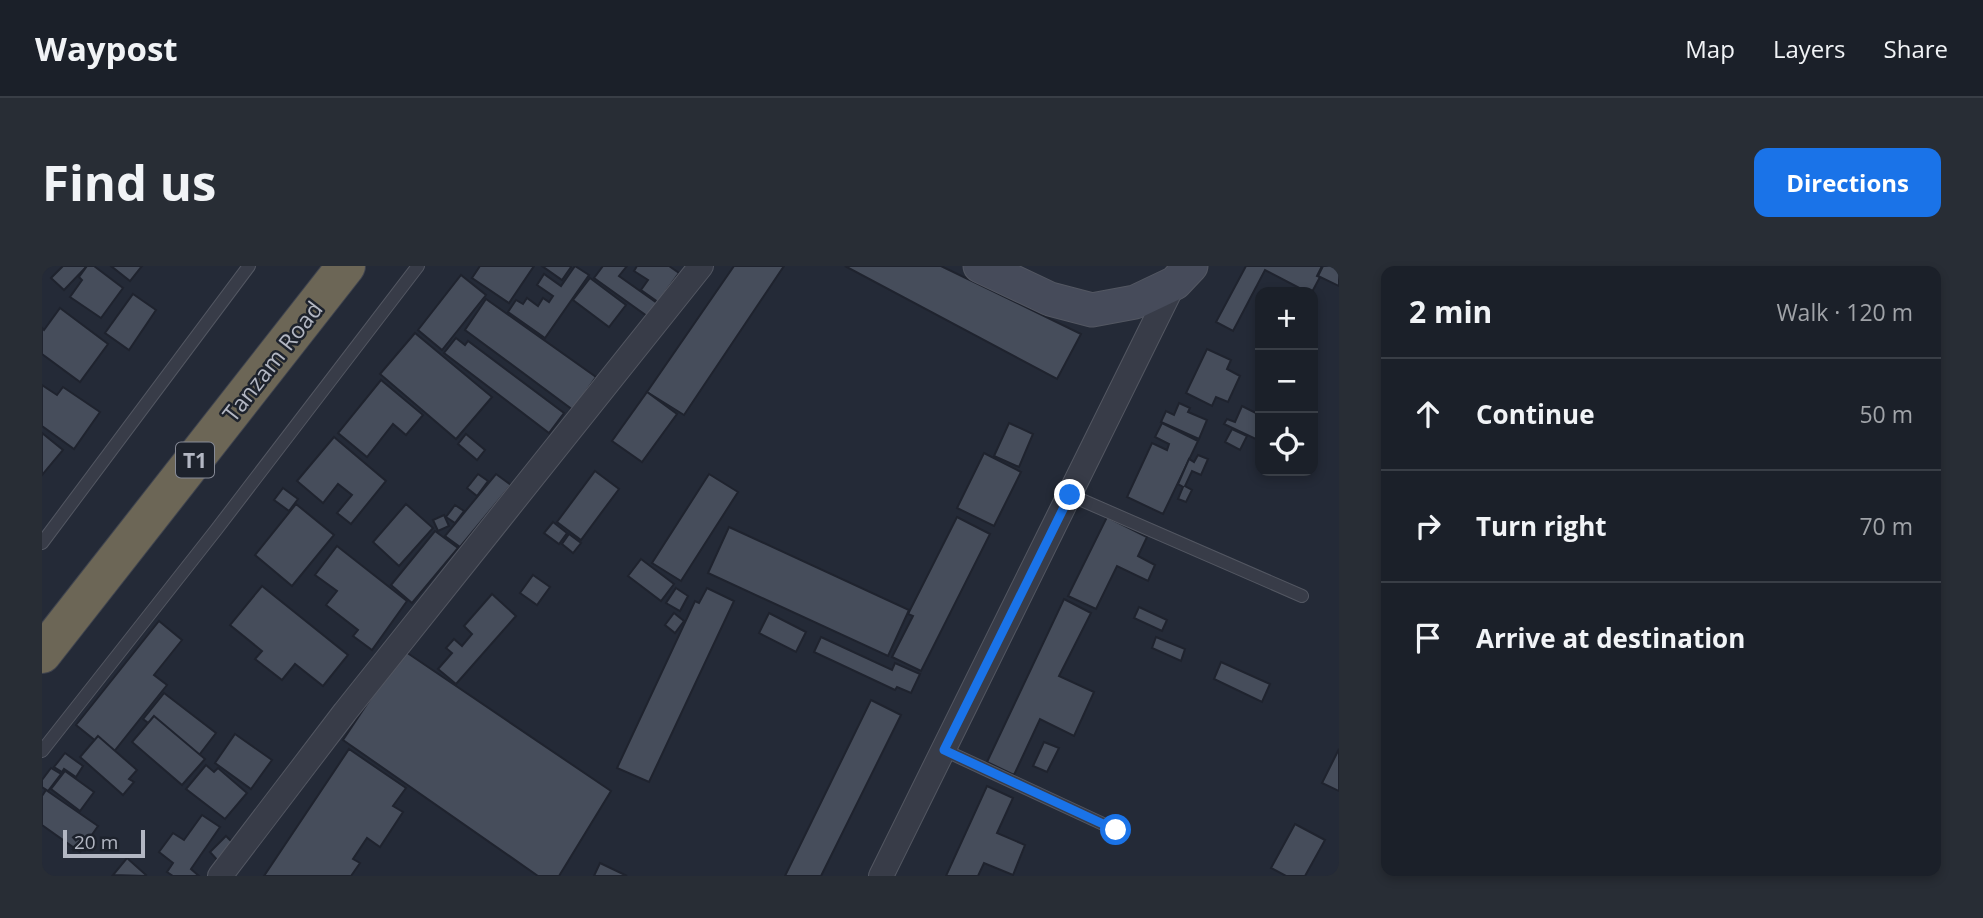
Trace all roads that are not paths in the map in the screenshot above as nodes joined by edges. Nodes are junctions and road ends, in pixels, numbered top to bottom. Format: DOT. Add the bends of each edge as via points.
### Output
graph roads {
  1 [pos="249,266"];
  2 [pos="346,266"];
  3 [pos="418,266"];
  4 [pos="701,266"];
  5 [pos="980,266"];
  6 [pos="1183,272"];
  7 [pos="1070,495"];
  8 [pos="42,543"];
  9 [pos="1302,596"];
  10 [pos="42,654"];
  11 [pos="944,750"];
  12 [pos="42,751"];
  13 [pos="1116,830"];
  14 [pos="220,876"];
  15 [pos="881,876"];
  1 -- 8 [label="lane"];
  2 -- 10 [label="highway, Tanzam Road / T1"];
  3 -- 12 [label="lane"];
  4 -- 14 [label="street"];
  5 -- 6 [label="main road" via="1050,299 1093,310 1135,302"];
  6 -- 7 [label="street"];
  7 -- 9 [label="lane"];
  7 -- 11 [label="street"];
  11 -- 13 [label="lane"];
  11 -- 15 [label="street"];
}
